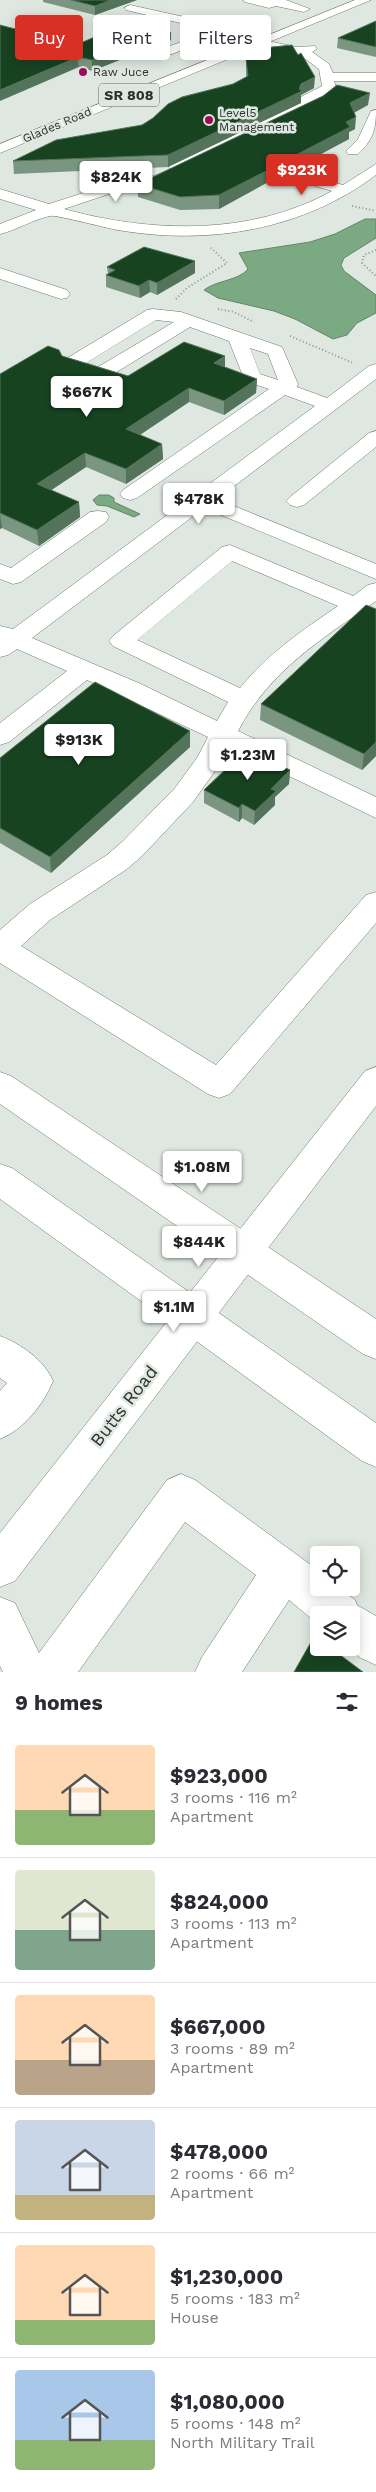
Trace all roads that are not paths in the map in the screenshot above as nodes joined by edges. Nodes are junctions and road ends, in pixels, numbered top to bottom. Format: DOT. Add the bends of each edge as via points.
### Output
graph roads {
  1 [pos="249,0"];
  2 [pos="365,0"];
  3 [pos="277,1"];
  4 [pos="319,3"];
  5 [pos="130,8"];
  6 [pos="304,9"];
  7 [pos="287,16"];
  8 [pos="180,18"];
  9 [pos="271,38"];
  10 [pos="90,39"];
  11 [pos="271,45"];
  12 [pos="180,46"];
  13 [pos="180,59"];
  14 [pos="217,60"];
  15 [pos="171,63"];
  16 [pos="328,77"];
  17 [pos="373,77"];
  18 [pos="376,94"];
  19 [pos="376,114"];
  20 [pos="0,149"];
  21 [pos="352,151"];
  22 [pos="290,170"];
  23 [pos="362,180"];
  24 [pos="0,182"];
  25 [pos="0,194"];
  26 [pos="59,205"];
  27 [pos="0,229"];
  28 [pos="162,229"];
  29 [pos="151,245"];
  30 [pos="0,272"];
  31 [pos="61,294"];
  32 [pos="188,320"];
  33 [pos="237,338"];
  34 [pos="368,378"];
  35 [pos="286,386"];
  36 [pos="329,405"];
  37 [pos="376,437"];
  38 [pos="130,494"];
  39 [pos="297,501"];
  40 [pos="196,505"];
  41 [pos="98,517"];
  42 [pos="0,571"];
  43 [pos="376,572"];
  44 [pos="376,590"];
  45 [pos="355,605"];
  46 [pos="5,641"];
  47 [pos="85,669"];
  48 [pos="243,700"];
  49 [pos="223,734"];
  50 [pos="0,736"];
  51 [pos="376,808"];
  52 [pos="376,903"];
  53 [pos="0,947"];
  54 [pos="376,1081"];
  55 [pos="0,1086"];
  56 [pos="0,1179"];
  57 [pos="244,1251"];
  58 [pos="194,1316"];
  59 [pos="376,1341"];
  60 [pos="0,1354"];
  61 [pos="0,1420"];
  62 [pos="376,1446"];
  63 [pos="0,1566"];
  64 [pos="284,1570"];
  65 [pos="329,1606"];
  66 [pos="0,1618"];
  67 [pos="360,1631"];
  68 [pos="376,1643"];
  69 [pos="24,1672"];
  70 [pos="52,1672"];
  71 [pos="217,1672"];
  1 -- 3 [label="main road" via="269,5"];
  2 -- 9 [label="main road, Glades Road / SR 808"];
  3 -- 6 [label="main road"];
  4 -- 6 [label="main road"];
  5 -- 8 [label="main road"];
  6 -- 7 [label="main road"];
  10 -- 12 [label="main road" via="151,54"];
  11 -- 16 [label="main road" via="308,50 323,64"];
  13 -- 15 [label="main road"];
  14 -- 20 [label="main road, Glades Road / SR 808"];
  16 -- 17 [label="main road"];
  16 -- 26 [label="main road" via="329,87 316,103 177,172"];
  17 -- 18 [label="main road"];
  19 -- 21 [label="main road" via="364,141"];
  22 -- 23 [label="main road"];
  23 -- 28 [label="main road" via="308,209 272,222 216,229"];
  24 -- 26 [label="main road"];
  25 -- 26 [label="main road"];
  26 -- 27 [label="main road"];
  26 -- 28 [label="main road"];
  28 -- 29 [label="main road"];
  30 -- 31 [label="main road"];
  32 -- 32 [label="main road" via="153,314 72,364 100,374"];
  32 -- 33 [label="main road"];
  33 -- 35 [label="main road" via="252,377"];
  33 -- 35 [label="main road" via="276,351"];
  34 -- 36 [label="main road"];
  35 -- 36 [label="main road"];
  35 -- 38 [label="main road"];
  36 -- 40 [label="main road"];
  37 -- 39 [label="main road"];
  40 -- 43 [label="main road" via="240,529 307,544"];
  40 -- 46 [label="main road"];
  41 -- 42 [label="main road" via="13,577"];
  44 -- 45 [label="main road"];
  45 -- 48 [label="main road" via="288,653 263,675"];
  45 -- 48 [label="main road" via="230,552 120,641"];
  46 -- 47 [label="main road"];
  47 -- 49 [label="main road"];
  47 -- 50 [label="main road"];
  48 -- 49 [label="main road"];
  49 -- 51 [label="main road"];
  49 -- 53 [label="main road" via="184,795 132,849 40,912"];
  52 -- 53 [label="main road" via="219,1084"];
  54 -- 57 [label="main road, Butts Road"];
  55 -- 57 [label="main road"];
  56 -- 58 [label="main road"];
  57 -- 58 [label="main road, Butts Road"];
  57 -- 59 [label="main road"];
  58 -- 62 [label="main road"];
  58 -- 63 [label="main road, Butts Road"];
  60 -- 61 [label="main road" via="34,1381"];
  64 -- 65 [label="main road"];
  64 -- 70 [label="main road" via="181,1494"];
  64 -- 71 [label="main road"];
  66 -- 69 [label="main road"];
  67 -- 68 [label="main road"];
}
